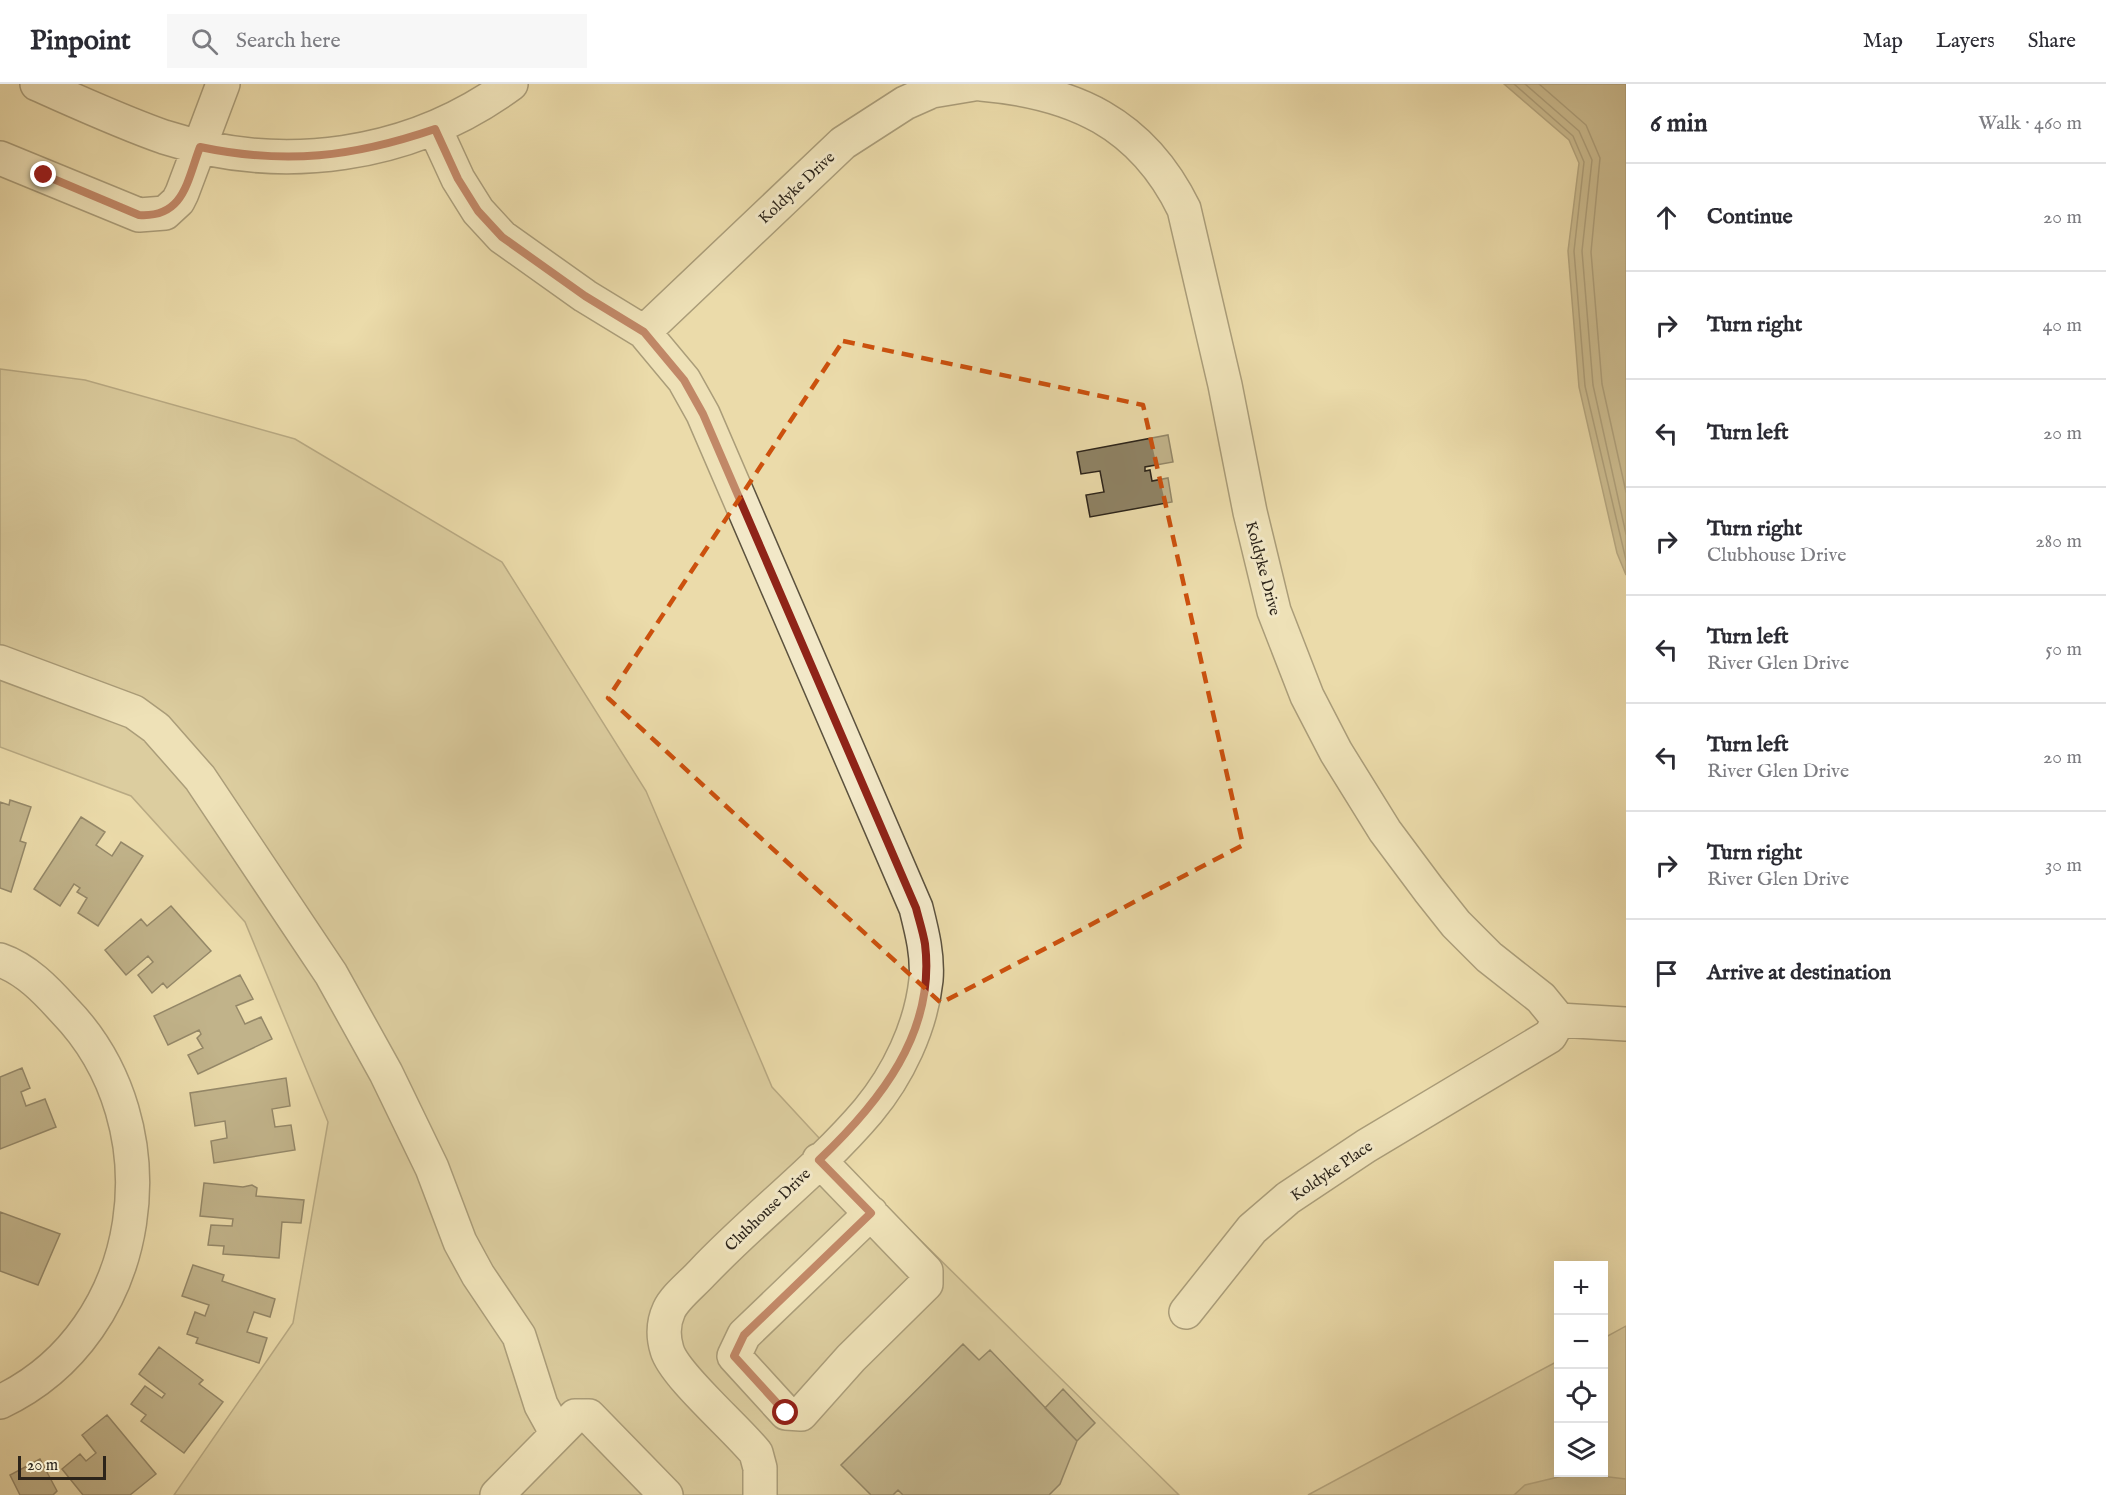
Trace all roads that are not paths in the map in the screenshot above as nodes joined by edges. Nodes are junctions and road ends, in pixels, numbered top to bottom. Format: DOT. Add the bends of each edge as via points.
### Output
graph roads {
  1 [pos="37,84"];
  2 [pos="223,84"];
  3 [pos="511,84"];
  4 [pos="974,84"];
  5 [pos="981,84"];
  6 [pos="435,129"];
  7 [pos="200,147"];
  8 [pos="0,158"];
  9 [pos="644,332"];
  10 [pos="0,662"];
  11 [pos="0,960"];
  12 [pos="1559,1020"];
  13 [pos="1626,1024"];
  14 [pos="819,1160"];
  15 [pos="871,1213"];
  16 [pos="1186,1312"];
  17 [pos="0,1402"];
  18 [pos="557,1434"];
  19 [pos="497,1495"];
  20 [pos="666,1495"];
  21 [pos="760,1495"];
  1 -- 7 [label="street" via="162,136"];
  2 -- 7 [label="street"];
  3 -- 6 [label="street" via="462,117"];
  4 -- 9 [label="street, Koldyke Drive" via="932,91 905,103 843,142"];
  5 -- 12 [label="street, Koldyke Drive" via="1045,93 1086,108 1130,135 1156,161 1171,184 1184,209 1274,611 1307,696 1384,831 1428,890 1473,940 1541,998"];
  6 -- 7 [label="street" via="352,153 320,157 256,156"];
  6 -- 9 [label="street, Clubhouse Drive" via="458,179 478,211 502,237"];
  7 -- 8 [label="street" via="178,201 165,213 153,216 139,215"];
  9 -- 14 [label="street, Clubhouse Drive" via="684,380 703,414 916,908 925,943 926,979 916,1023 903,1056 868,1111"];
  10 -- 18 [label="street" via="134,712 156,728 200,778 302,928 386,1073 432,1168 460,1242 519,1336 541,1405"];
  11 -- 17 [label="street" via="42,987 80,1025 107,1071 122,1113 133,1178 128,1234 112,1288 87,1333 46,1372"];
  12 -- 13 [label="street"];
  12 -- 16 [label="street, Koldyke Place" via="1550,1036 1366,1146 1288,1198 1252,1229"];
  14 -- 15 [label="street"];
  14 -- 21 [label="street, Clubhouse Drive" via="716,1258 669,1308 665,1322 664,1335 673,1365 756,1453"];
  15 -- 15 [label="street" via="926,1271 926,1284 801,1414 786,1413 734,1356 736,1346"];
  18 -- 19 [label="street"];
  18 -- 20 [label="street" via="575,1416 589,1416"];
}
